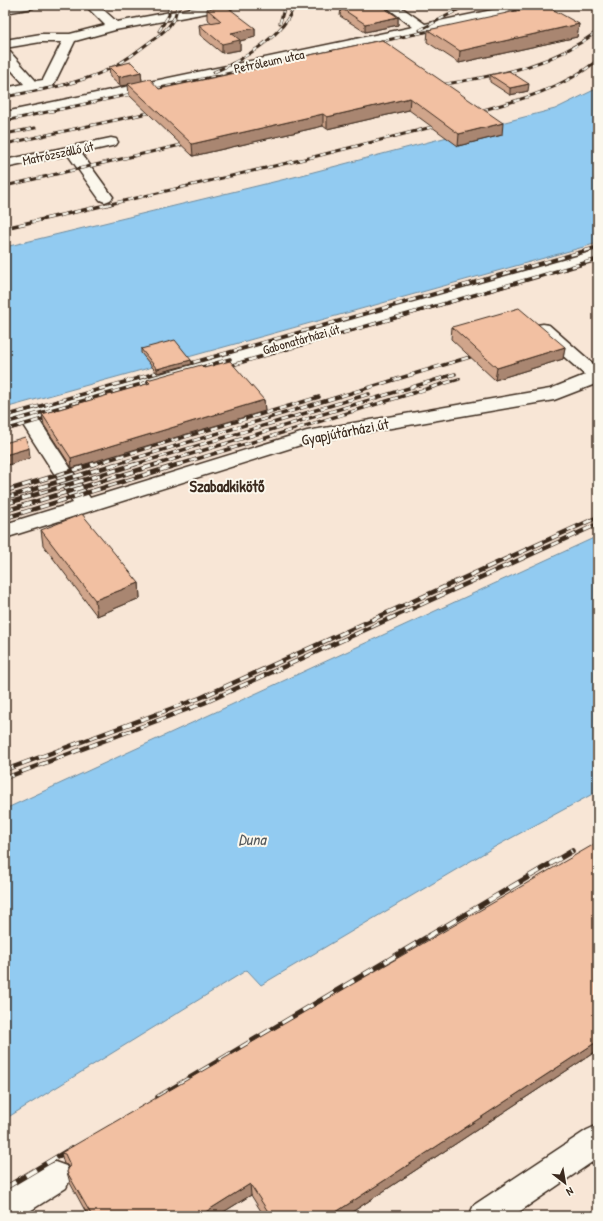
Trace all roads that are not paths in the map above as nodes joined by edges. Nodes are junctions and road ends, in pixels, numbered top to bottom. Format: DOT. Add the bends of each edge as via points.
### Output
graph roads {
  1 [pos="29,5"];
  2 [pos="91,5"];
  3 [pos="228,5"];
  4 [pos="390,5"];
  5 [pos="533,5"];
  6 [pos="5,10"];
  7 [pos="114,26"];
  8 [pos="423,28"];
  9 [pos="70,38"];
  10 [pos="5,44"];
  11 [pos="5,55"];
  12 [pos="33,86"];
  13 [pos="5,92"];
  14 [pos="5,116"];
  15 [pos="111,142"];
  16 [pos="72,150"];
  17 [pos="5,164"];
  18 [pos="105,197"];
  19 [pos="598,255"];
  20 [pos="532,320"];
  21 [pos="27,417"];
  22 [pos="5,424"];
  23 [pos="85,506"];
  24 [pos="5,531"];
  25 [pos="598,1140"];
  26 [pos="55,1177"];
  27 [pos="5,1210"];
  28 [pos="485,1216"];
  1 -- 6 [label="street"];
  2 -- 7 [label="street"];
  3 -- 7 [label="street"];
  4 -- 8 [label="street"];
  5 -- 8 [label="street, Petróleum utca"];
  7 -- 9 [label="street"];
  8 -- 14 [label="street, Petróleum utca"];
  9 -- 10 [label="street" via="41,38"];
  9 -- 12 [label="street" via="48,83"];
  11 -- 12 [label="street"];
  12 -- 13 [label="street"];
  15 -- 16 [label="street, Matrózszálló út"];
  16 -- 17 [label="street, Matrózszálló út"];
  16 -- 18 [label="street"];
  19 -- 21 [label="street, Gabonatárházi út"];
  20 -- 23 [label="street, Gyapjútárházi út" via="598,377 554,394 307,437"];
  21 -- 22 [label="street, Gabonatárházi út"];
  21 -- 23 [label="street"];
  23 -- 24 [label="street, Gyapjútárházi út"];
  25 -- 28 [label="street"];
  26 -- 27 [label="street" via="15,1201"];
}
